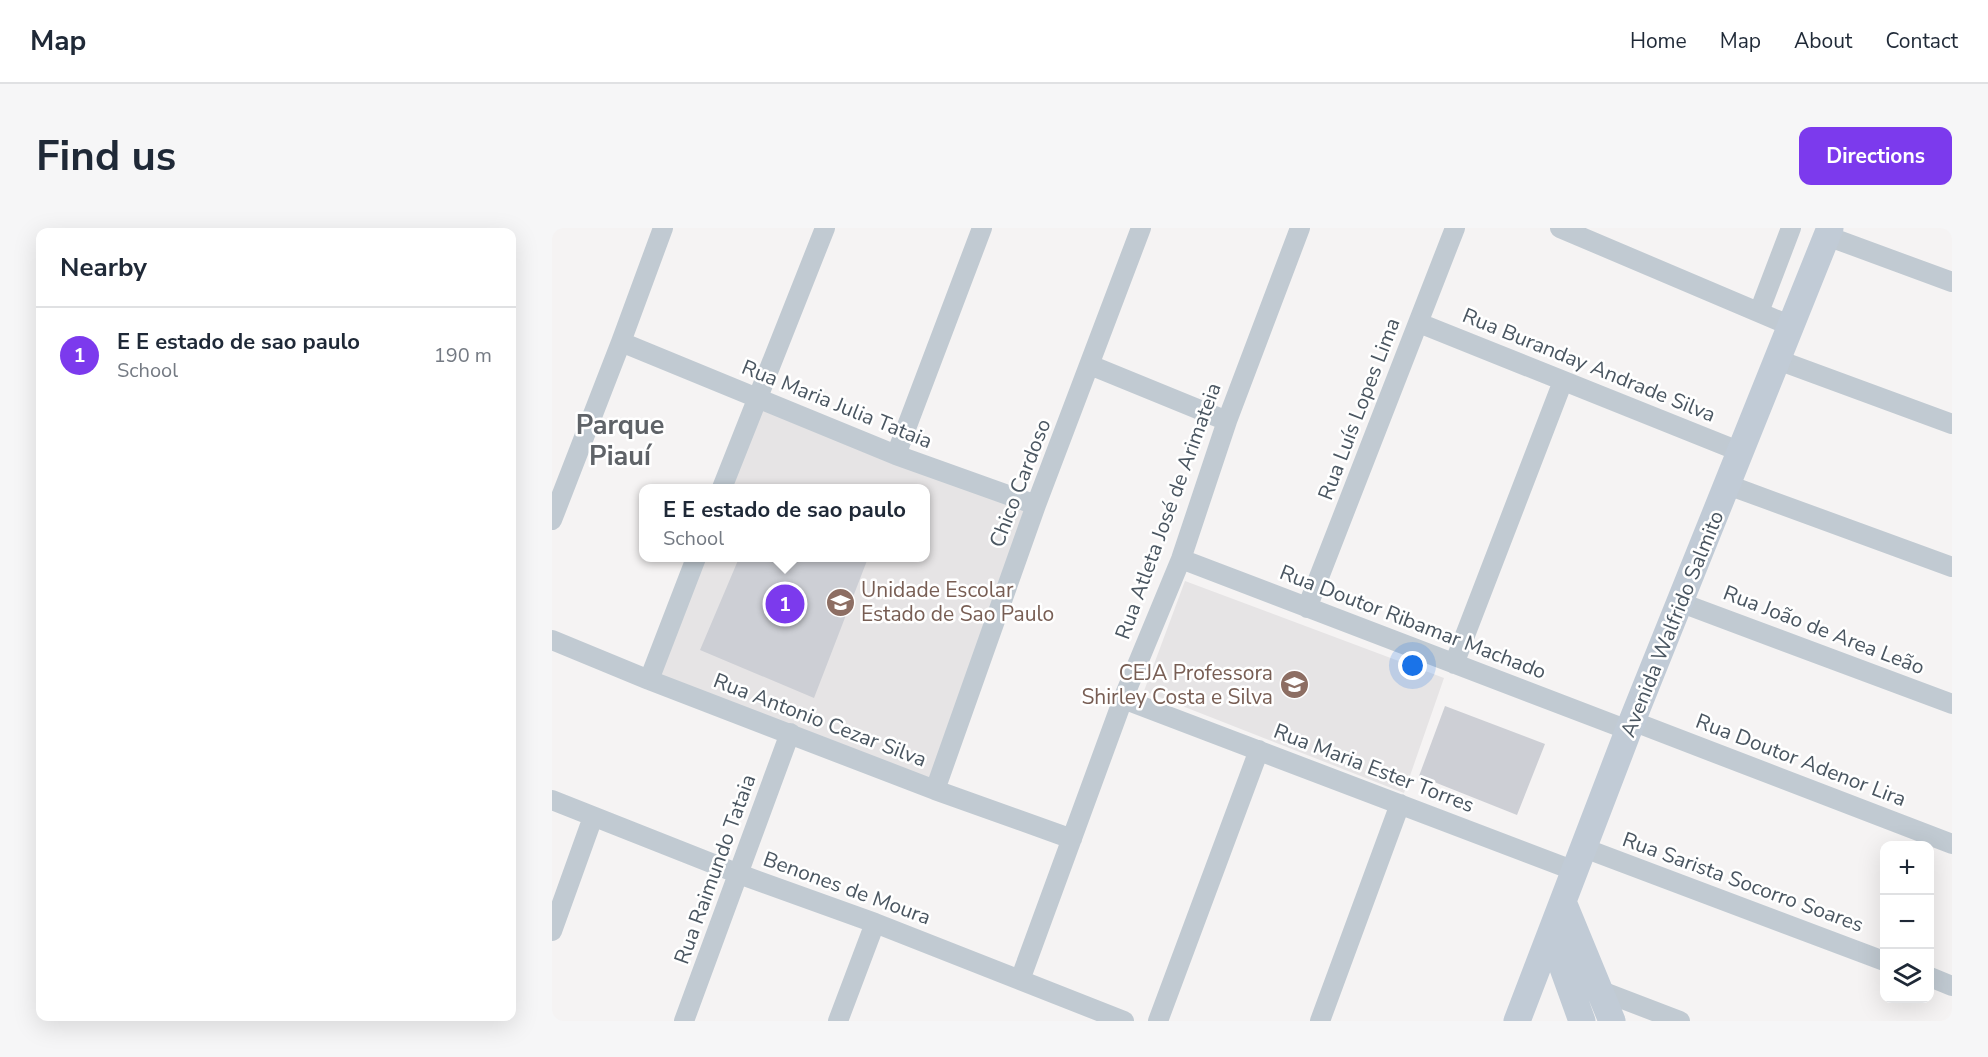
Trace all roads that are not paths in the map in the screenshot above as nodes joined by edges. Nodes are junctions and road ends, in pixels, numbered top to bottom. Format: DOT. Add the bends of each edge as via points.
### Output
graph roads {
  1 [pos="663,228"];
  2 [pos="825,228"];
  3 [pos="982,228"];
  4 [pos="1300,228"];
  5 [pos="1455,228"];
  6 [pos="1560,228"];
  7 [pos="1791,228"];
  8 [pos="1139,229"];
  9 [pos="1829,232"];
  10 [pos="1952,282"];
  11 [pos="1759,312"];
  12 [pos="1419,323"];
  13 [pos="1791,326"];
  14 [pos="621,342"];
  15 [pos="1778,360"];
  16 [pos="1090,365"];
  17 [pos="1563,381"];
  18 [pos="757,397"];
  19 [pos="1227,421"];
  20 [pos="1952,424"];
  21 [pos="1741,452"];
  22 [pos="896,455"];
  23 [pos="724,484"];
  24 [pos="1728,485"];
  25 [pos="1036,505"];
  26 [pos="552,520"];
  27 [pos="1181,559"];
  28 [pos="694,562"];
  29 [pos="1952,567"];
  30 [pos="1679,602"];
  31 [pos="1307,608"];
  32 [pos="552,640"];
  33 [pos="1454,664"];
  34 [pos="649,680"];
  35 [pos="1123,699"];
  36 [pos="1952,704"];
  37 [pos="1630,725"];
  38 [pos="790,733"];
  39 [pos="1259,750"];
  40 [pos="935,790"];
  41 [pos="552,800"];
  42 [pos="1400,804"];
  43 [pos="593,817"];
  44 [pos="1072,839"];
  45 [pos="1952,844"];
  46 [pos="1580,860"];
  47 [pos="739,874"];
  48 [pos="1563,902"];
  49 [pos="875,923"];
  50 [pos="552,931"];
  51 [pos="1551,935"];
  52 [pos="1880,960"];
  53 [pos="1934,979"];
  54 [pos="1020,980"];
  55 [pos="1952,986"];
  56 [pos="1599,990"];
  57 [pos="684,1021"];
  58 [pos="838,1021"];
  59 [pos="1124,1021"];
  60 [pos="1158,1021"];
  61 [pos="1320,1021"];
  62 [pos="1517,1021"];
  63 [pos="1582,1021"];
  64 [pos="1612,1021"];
  65 [pos="1680,1021"];
  1 -- 14 [label="street"];
  2 -- 18 [label="street"];
  3 -- 22 [label="street"];
  4 -- 19 [label="street, Rua Atleta José de Arimateia"];
  5 -- 12 [label="street, Rua Luís Lopes Lima"];
  6 -- 11 [label="street"];
  7 -- 11 [label="street"];
  8 -- 16 [label="street, Chico Cardoso"];
  9 -- 10 [label="street"];
  9 -- 13 [label="street, Avenida Walfrido Salmito"];
  11 -- 13 [label="street"];
  12 -- 17 [label="street, Rua Buranday Andrade Silva"];
  12 -- 31 [label="street, Rua Luís Lopes Lima"];
  13 -- 15 [label="street, Avenida Walfrido Salmito"];
  14 -- 18 [label="street, Rua Maria Julia Tataia"];
  14 -- 26 [label="street"];
  15 -- 20 [label="street"];
  15 -- 21 [label="street, Avenida Walfrido Salmito"];
  16 -- 19 [label="street"];
  16 -- 25 [label="street, Chico Cardoso"];
  17 -- 21 [label="street, Rua Buranday Andrade Silva"];
  17 -- 33 [label="street"];
  18 -- 22 [label="street, Rua Maria Julia Tataia"];
  18 -- 23 [label="street"];
  19 -- 27 [label="street, Rua Atleta José de Arimateia"];
  21 -- 24 [label="street, Avenida Walfrido Salmito"];
  22 -- 25 [label="street, Rua Maria Julia Tataia"];
  24 -- 29 [label="street"];
  24 -- 30 [label="street, Avenida Walfrido Salmito"];
  25 -- 40 [label="street, Chico Cardoso"];
  27 -- 31 [label="street, Rua Doutor Ribamar Machado"];
  27 -- 35 [label="street, Rua Atleta José de Arimateia"];
  28 -- 34 [label="street"];
  30 -- 36 [label="street, Rua João de Area Leão"];
  30 -- 37 [label="street, Avenida Walfrido Salmito"];
  31 -- 33 [label="street, Rua Doutor Ribamar Machado"];
  32 -- 34 [label="street, Rua Antonio Cezar Silva"];
  33 -- 37 [label="street, Rua Doutor Ribamar Machado"];
  34 -- 38 [label="street, Rua Antonio Cezar Silva"];
  35 -- 39 [label="street, Rua Maria Ester Torres"];
  35 -- 44 [label="street, Rua Atleta José de Arimateia"];
  37 -- 45 [label="street, Rua Doutor Adenor Lira"];
  37 -- 46 [label="street, Avenida Walfrido Salmito"];
  38 -- 40 [label="street, Rua Antonio Cezar Silva"];
  38 -- 47 [label="street, Rua Raimundo Tataia"];
  39 -- 42 [label="street, Rua Maria Ester Torres"];
  39 -- 60 [label="street"];
  40 -- 44 [label="street, Rua Antonio Cezar Silva"];
  41 -- 43 [label="street, Benones de Moura"];
  42 -- 46 [label="street, Rua Maria Ester Torres"];
  42 -- 61 [label="street"];
  43 -- 47 [label="street, Benones de Moura"];
  43 -- 50 [label="street"];
  44 -- 54 [label="street, Rua Atleta José de Arimateia"];
  46 -- 48 [label="street, Avenida Walfrido Salmito"];
  46 -- 52 [label="street, Rua Sarista Socorro Soares"];
  47 -- 49 [label="street, Benones de Moura"];
  47 -- 57 [label="street, Rua Raimundo Tataia"];
  48 -- 51 [label="street, Avenida Walfrido Salmito"];
  48 -- 56 [label="street"];
  49 -- 54 [label="street, Benones de Moura"];
  49 -- 58 [label="street"];
  51 -- 62 [label="street, Avenida Walfrido Salmito"];
  51 -- 63 [label="street"];
  53 -- 55 [label="street"];
  54 -- 59 [label="street, Benones de Moura"];
  56 -- 64 [label="street"];
  56 -- 65 [label="street"];
}
